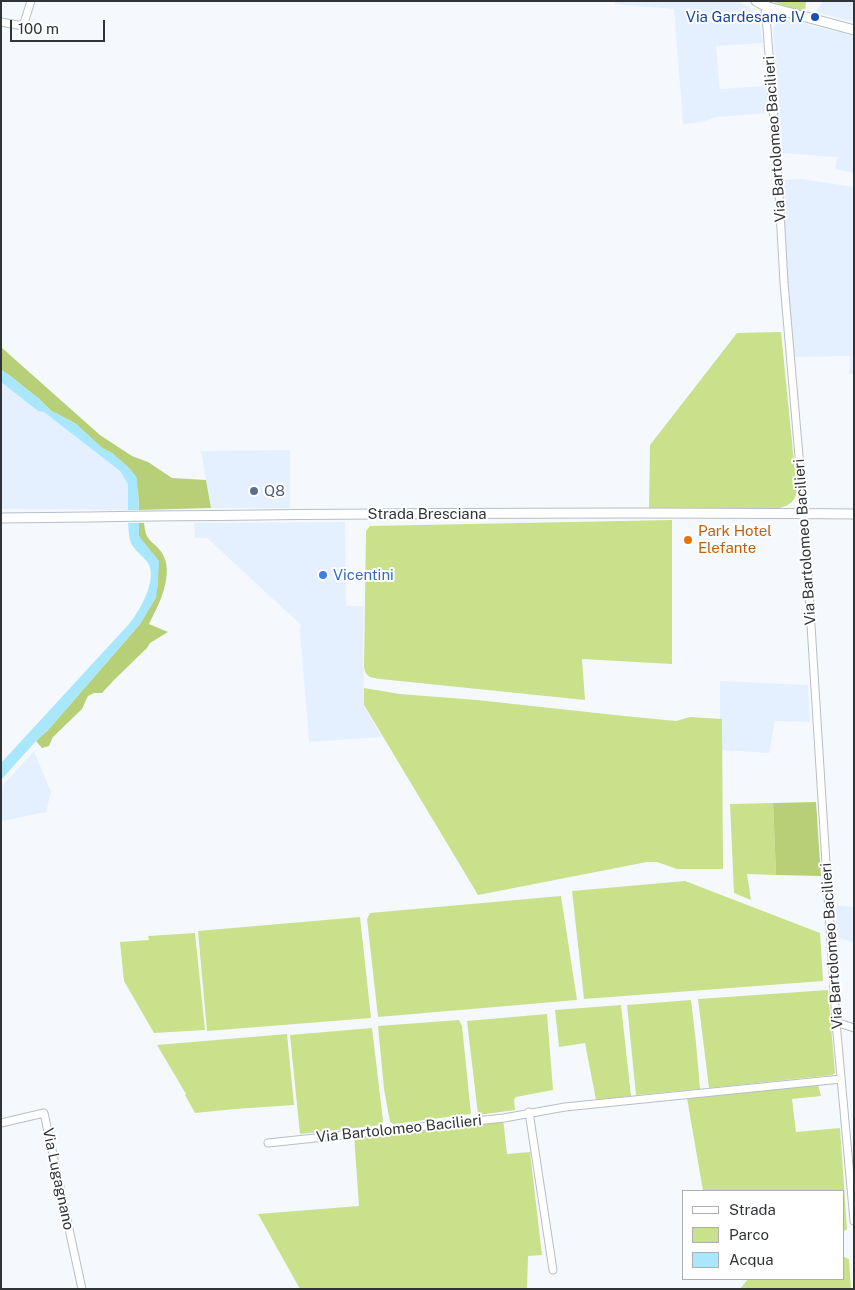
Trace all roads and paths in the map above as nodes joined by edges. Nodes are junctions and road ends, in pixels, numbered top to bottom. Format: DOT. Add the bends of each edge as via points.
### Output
graph roads {
  1 [pos="31,1"];
  2 [pos="756,1"];
  3 [pos="765,4"];
  4 [pos="1,22"];
  5 [pos="854,30"];
  6 [pos="804,514"];
  7 [pos="854,514"];
  8 [pos="1,518"];
  9 [pos="836,1022"];
  10 [pos="854,1028"];
  11 [pos="841,1079"];
  12 [pos="529,1112"];
  13 [pos="1,1123"];
  14 [pos="268,1143"];
  15 [pos="854,1221"];
  16 [pos="553,1270"];
  17 [pos="82,1289"];
  1 -- 4 [label="street" via="23,26"];
  2 -- 3 [label="main road"];
  3 -- 5 [label="main road"];
  3 -- 6 [label="street, Via Bartolomeo Bacilieri" via="784,291"];
  6 -- 7 [label="main road, Strada Bresciana"];
  6 -- 8 [label="main road, Strada Bresciana"];
  6 -- 9 [label="street, Via Bartolomeo Bacilieri"];
  9 -- 10 [label="street"];
  9 -- 11 [label="street, Via Bartolomeo Bacilieri"];
  11 -- 12 [label="street, Via Bartolomeo Bacilieri"];
  11 -- 15 [label="street, Via Bartolomeo Bacilieri"];
  12 -- 14 [label="street, Via Bartolomeo Bacilieri" via="504,1118"];
  12 -- 16 [label="street"];
  13 -- 17 [label="street, Via Lugagnano" via="44,1113"];
}
